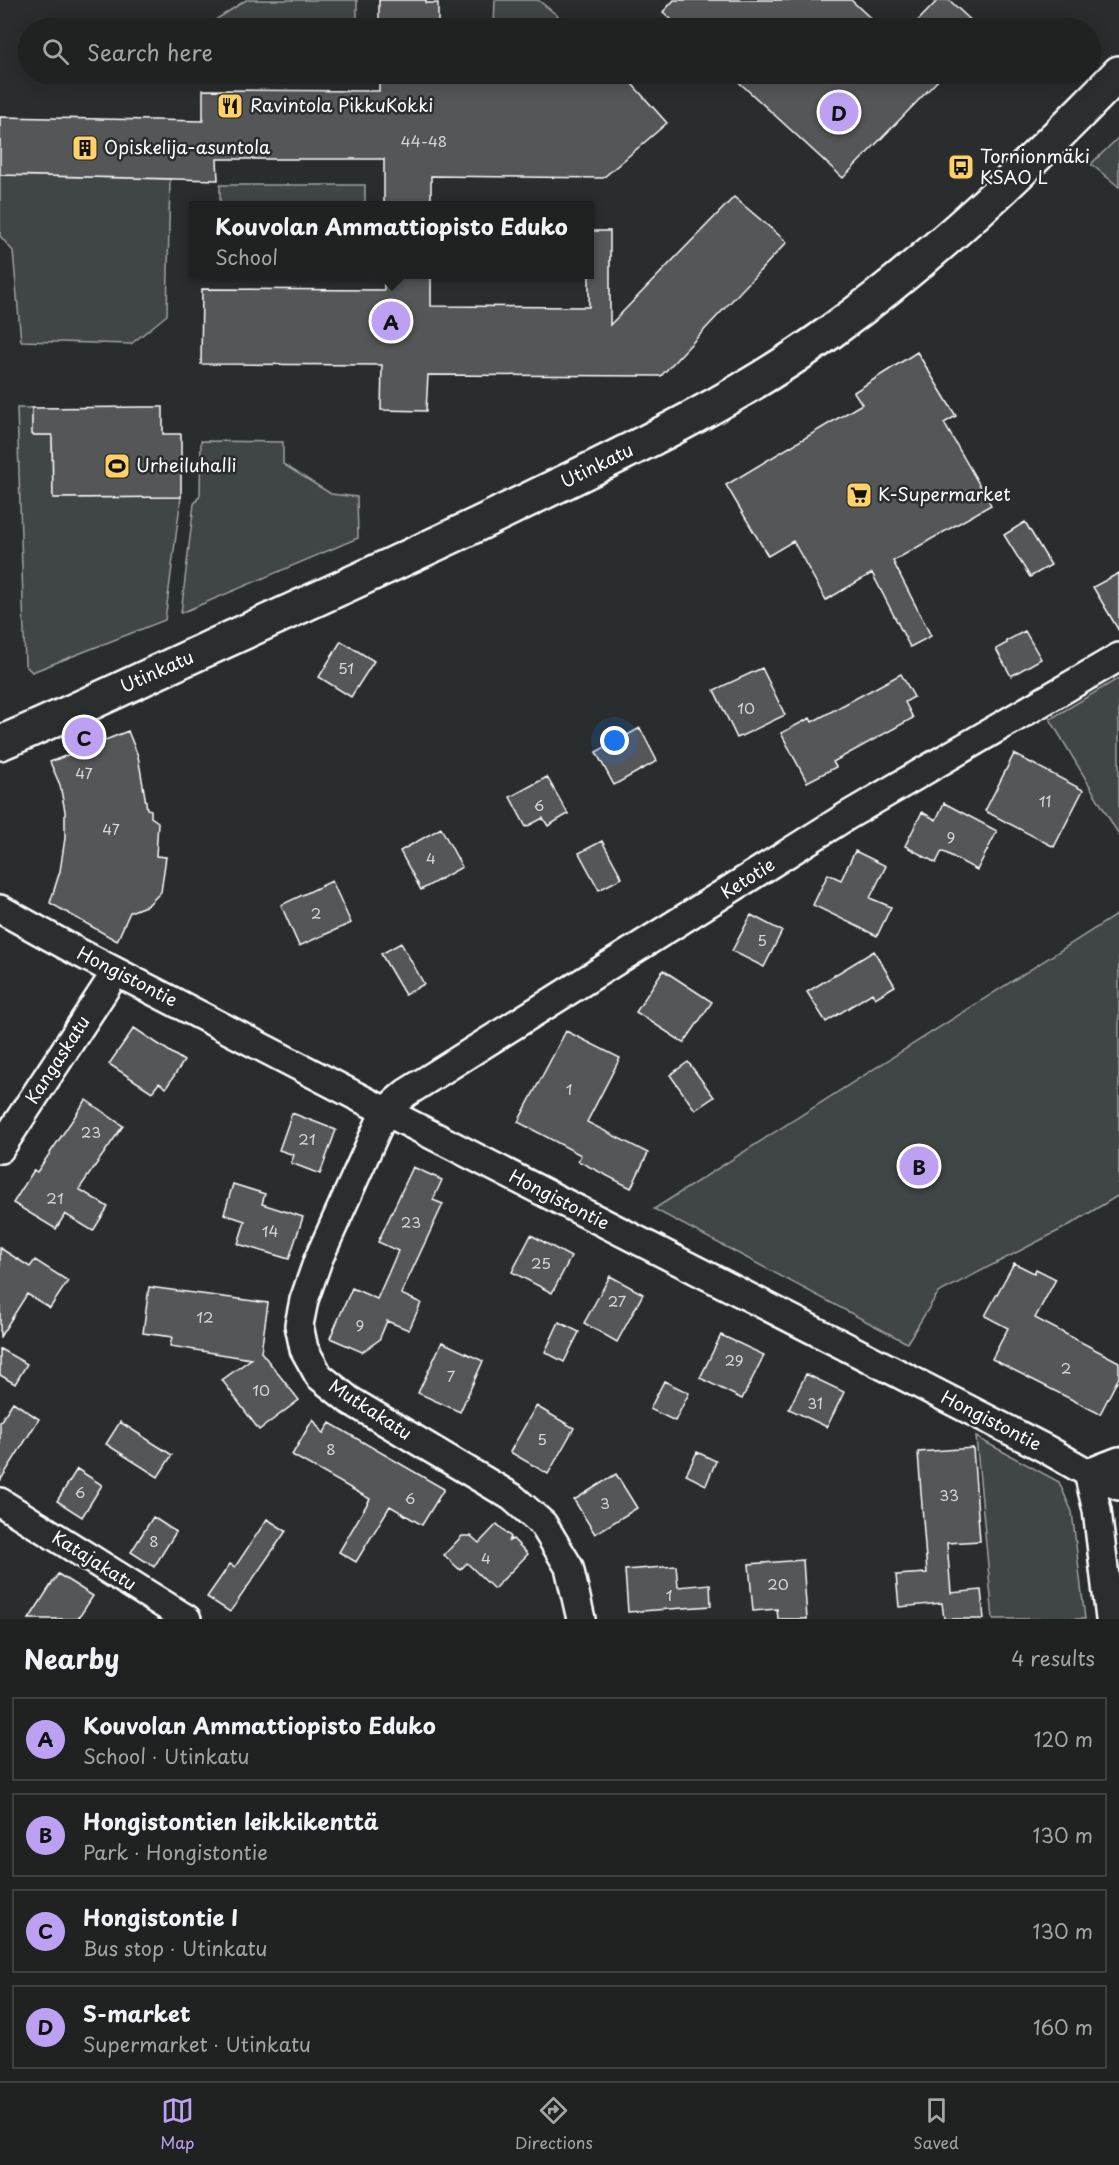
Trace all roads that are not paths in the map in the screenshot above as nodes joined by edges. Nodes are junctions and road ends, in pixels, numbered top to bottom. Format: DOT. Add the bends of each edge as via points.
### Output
graph roads {
  1 [pos="1119,74"];
  2 [pos="1119,657"];
  3 [pos="0,743"];
  4 [pos="0,909"];
  5 [pos="116,972"];
  6 [pos="385,1111"];
  7 [pos="0,1149"];
  8 [pos="1119,1461"];
  9 [pos="1088,1473"];
  10 [pos="1119,1486"];
  11 [pos="0,1502"];
  12 [pos="187,1619"];
  13 [pos="581,1619"];
  14 [pos="1110,1619"];
  1 -- 3 [label="street, Utinkatu" via="976,215 829,334 762,378 639,445 433,546"];
  2 -- 6 [label="street, Ketotie" via="848,816 406,1093"];
  4 -- 5 [label="street, Hongistontie"];
  5 -- 6 [label="street, Hongistontie"];
  5 -- 7 [label="street, Kangaskatu"];
  6 -- 9 [label="street, Hongistontie"];
  6 -- 13 [label="street, Mutkakatu" via="304,1300 299,1325 304,1349 319,1376 349,1400 513,1497 543,1524 569,1567"];
  8 -- 9 [label="street"];
  9 -- 10 [label="street, Hongistontie"];
  9 -- 14 [label="street" via="1097,1510"];
  11 -- 12 [label="street, Katajakatu"];
}
